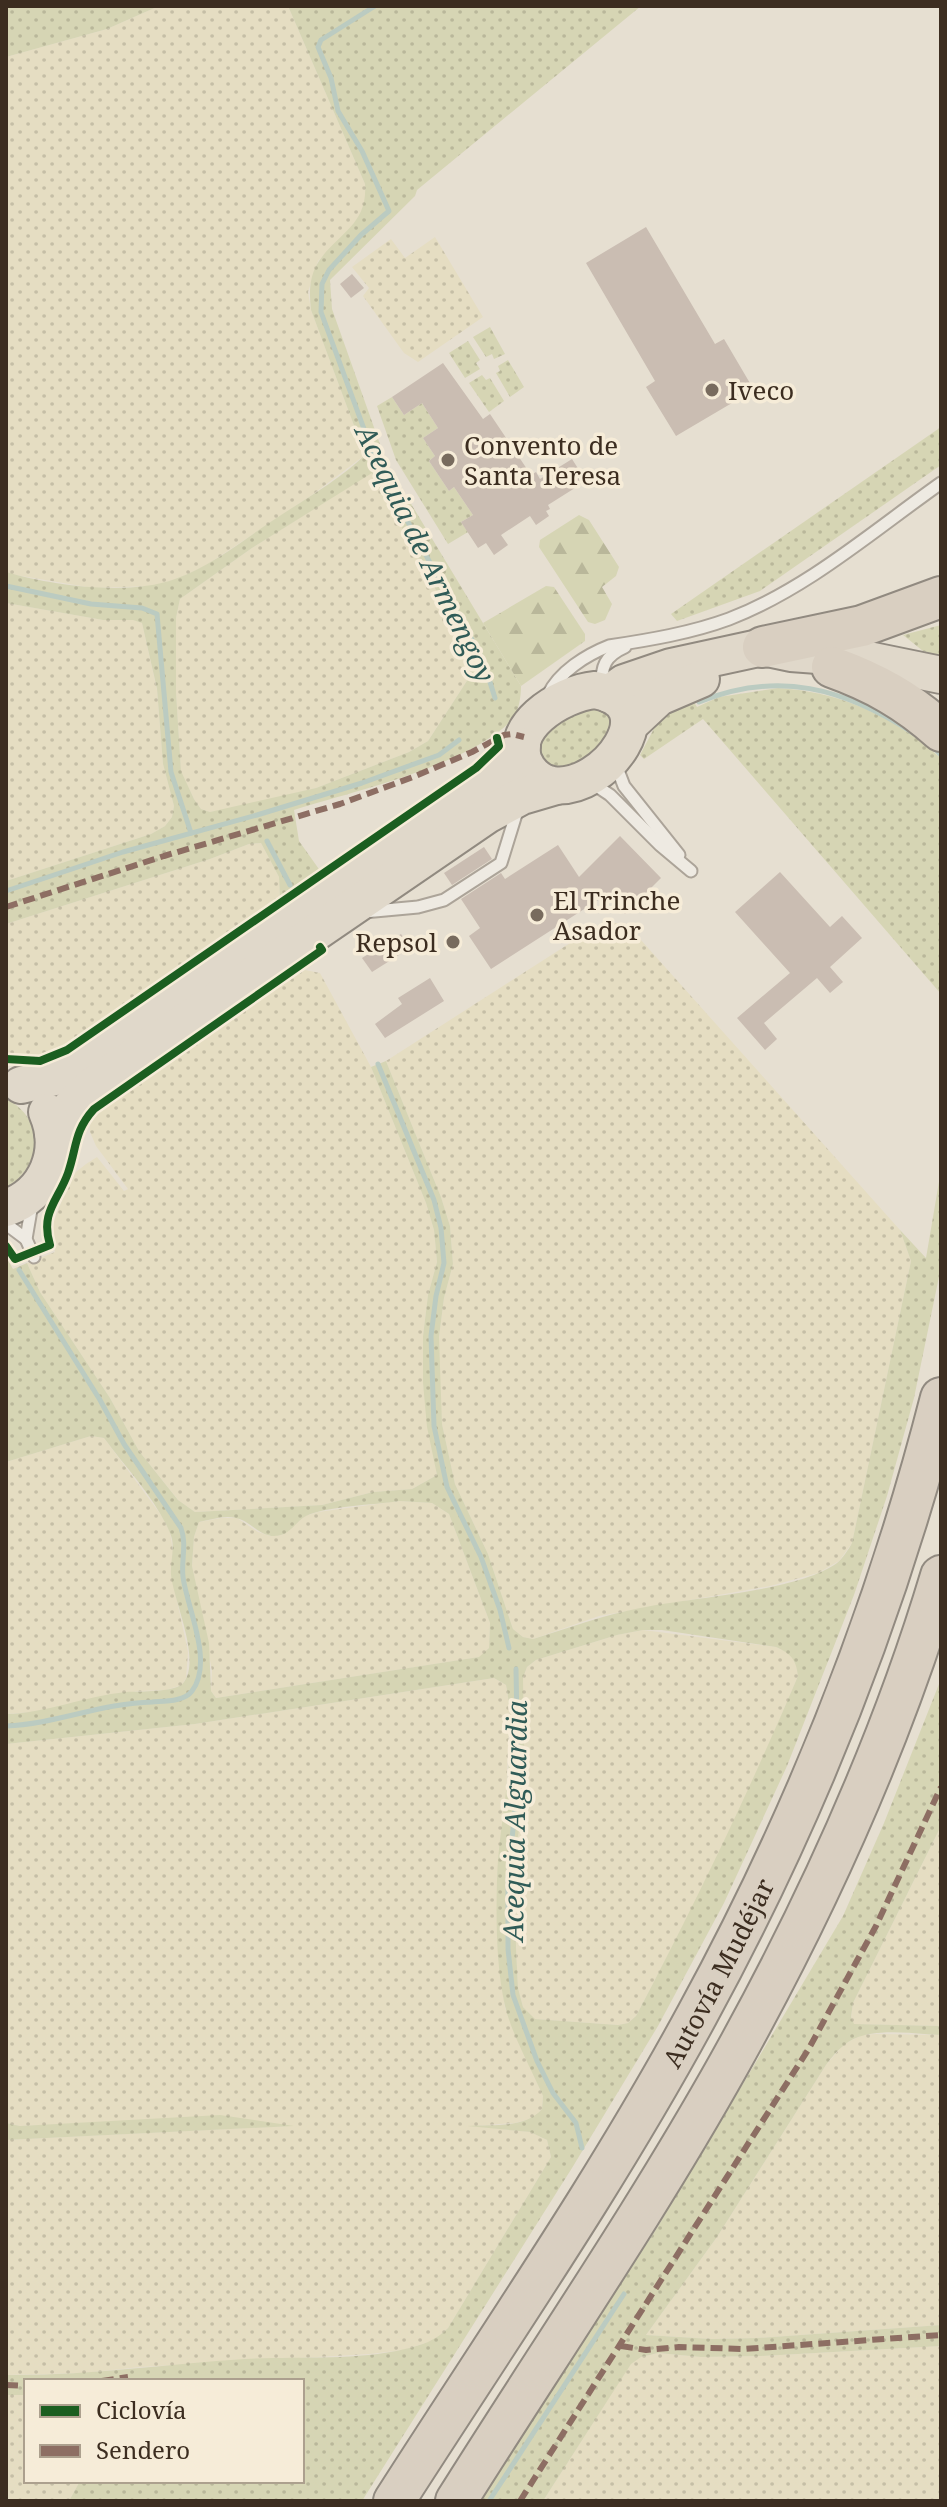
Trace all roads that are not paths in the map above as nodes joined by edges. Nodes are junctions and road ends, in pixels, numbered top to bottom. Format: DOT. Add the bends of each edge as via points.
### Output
graph roads {
  1 [pos="941,483"];
  2 [pos="941,597"];
  3 [pos="637,642"];
  4 [pos="763,647"];
  5 [pos="832,667"];
  6 [pos="941,675"];
  7 [pos="941,686"];
  8 [pos="606,693"];
  9 [pos="530,731"];
  10 [pos="941,731"];
  11 [pos="622,740"];
  12 [pos="570,782"];
  13 [pos="522,796"];
  14 [pos="343,913"];
  15 [pos="14,1081"];
  16 [pos="53,1133"];
  17 [pos="37,1189"];
  18 [pos="6,1208"];
  19 [pos="6,1224"];
  20 [pos="26,1239"];
  21 [pos="34,1257"];
  22 [pos="941,1398"];
  23 [pos="941,1576"];
  24 [pos="941,1639"];
  25 [pos="889,1724"];
  26 [pos="394,2501"];
  27 [pos="456,2501"];
  1 -- 3 [label="lane" via="771,600 705,627"];
  2 -- 4 [label="highway" via="862,626"];
  3 -- 8 [label="lane" via="604,663"];
  3 -- 9 [label="lane" via="609,646 580,661 550,689"];
  4 -- 6 [label="highway"];
  4 -- 8 [label="highway" via="700,658"];
  5 -- 7 [label="highway"];
  5 -- 10 [label="highway" via="892,693"];
  5 -- 11 [label="highway" via="766,667 696,681 659,697"];
  8 -- 9 [label="highway" via="581,691 569,696 548,707"];
  8 -- 11 [label="highway" via="622,705"];
  9 -- 12 [label="highway" via="525,765 531,773 537,779"];
  9 -- 15 [label="highway" via="482,786 78,1065 60,1075"];
  11 -- 12 [label="highway"];
  11 -- 12 [label="lane" via="617,772 624,786 691,871 610,795"];
  12 -- 13 [label="highway"];
  13 -- 14 [label="highway"];
  13 -- 14 [label="lane" via="501,863 444,900"];
  14 -- 16 [label="highway" via="79,1096"];
  15 -- 16 [label="highway" via="46,1110"];
  16 -- 17 [label="highway" via="49,1168"];
  17 -- 18 [label="highway"];
  17 -- 20 [label="lane"];
  19 -- 20 [label="lane"];
  20 -- 21 [label="lane"];
  22 -- 26 [label="highway, Autovía Mudéjar" via="904,1528 844,1699 740,1934 627,2137"];
  23 -- 25 [label="highway, Autovía Mudéjar"];
  24 -- 25 [label="highway" via="912,1711"];
  25 -- 27 [label="highway, Autovía Mudéjar" via="811,1907 728,2065 670,2166"];
}
